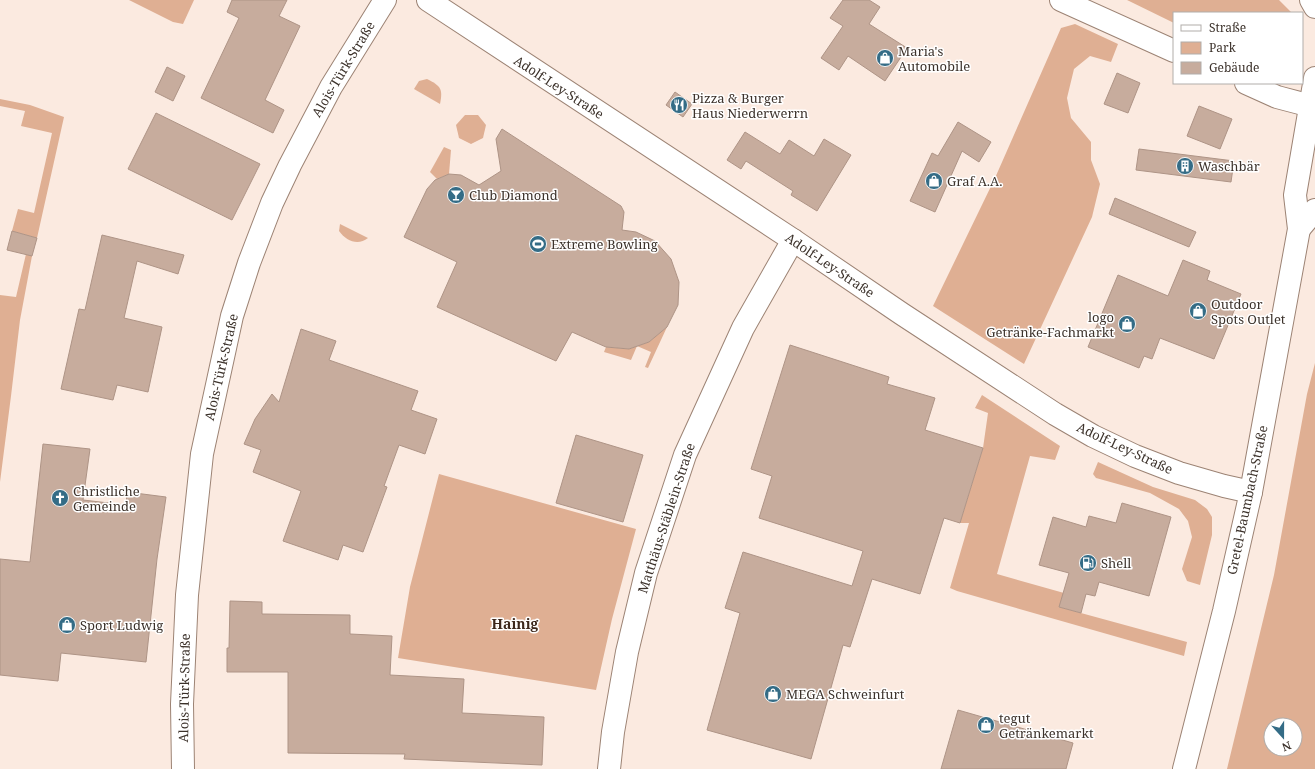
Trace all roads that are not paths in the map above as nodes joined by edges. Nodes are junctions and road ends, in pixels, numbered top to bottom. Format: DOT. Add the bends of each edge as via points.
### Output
graph roads {
  1 [pos="385,0"];
  2 [pos="428,0"];
  3 [pos="1061,0"];
  4 [pos="1310,0"];
  5 [pos="1315,7"];
  6 [pos="1173,51"];
  7 [pos="1315,78"];
  8 [pos="1248,84"];
  9 [pos="1313,107"];
  10 [pos="1315,210"];
  11 [pos="1299,229"];
  12 [pos="793,240"];
  13 [pos="1251,492"];
  14 [pos="183,769"];
  15 [pos="609,769"];
  16 [pos="1184,769"];
  1 -- 14 [label="street, Alois-Türk-Straße" via="331,87 290,164 249,263 232,316 202,454 187,595 182,704"];
  2 -- 12 [label="street, Adolf-Ley-Straße"];
  3 -- 6 [label="street"];
  4 -- 5 [label="street"];
  7 -- 9 [label="street, Gretel-Baumbach-Straße"];
  8 -- 9 [label="street" via="1277,97"];
  9 -- 11 [label="street, Gretel-Baumbach-Straße" via="1295,195"];
  10 -- 11 [label="street, Gretel-Baumbach-Straße"];
  11 -- 13 [label="street, Gretel-Baumbach-Straße"];
  12 -- 13 [label="street, Adolf-Ley-Straße" via="964,355 1093,436 1179,473"];
  12 -- 15 [label="street, Matthäus-Stäblein-Straße" via="743,328 685,455 646,573 628,645"];
  13 -- 16 [label="street, Gretel-Baumbach-Straße"];
}
